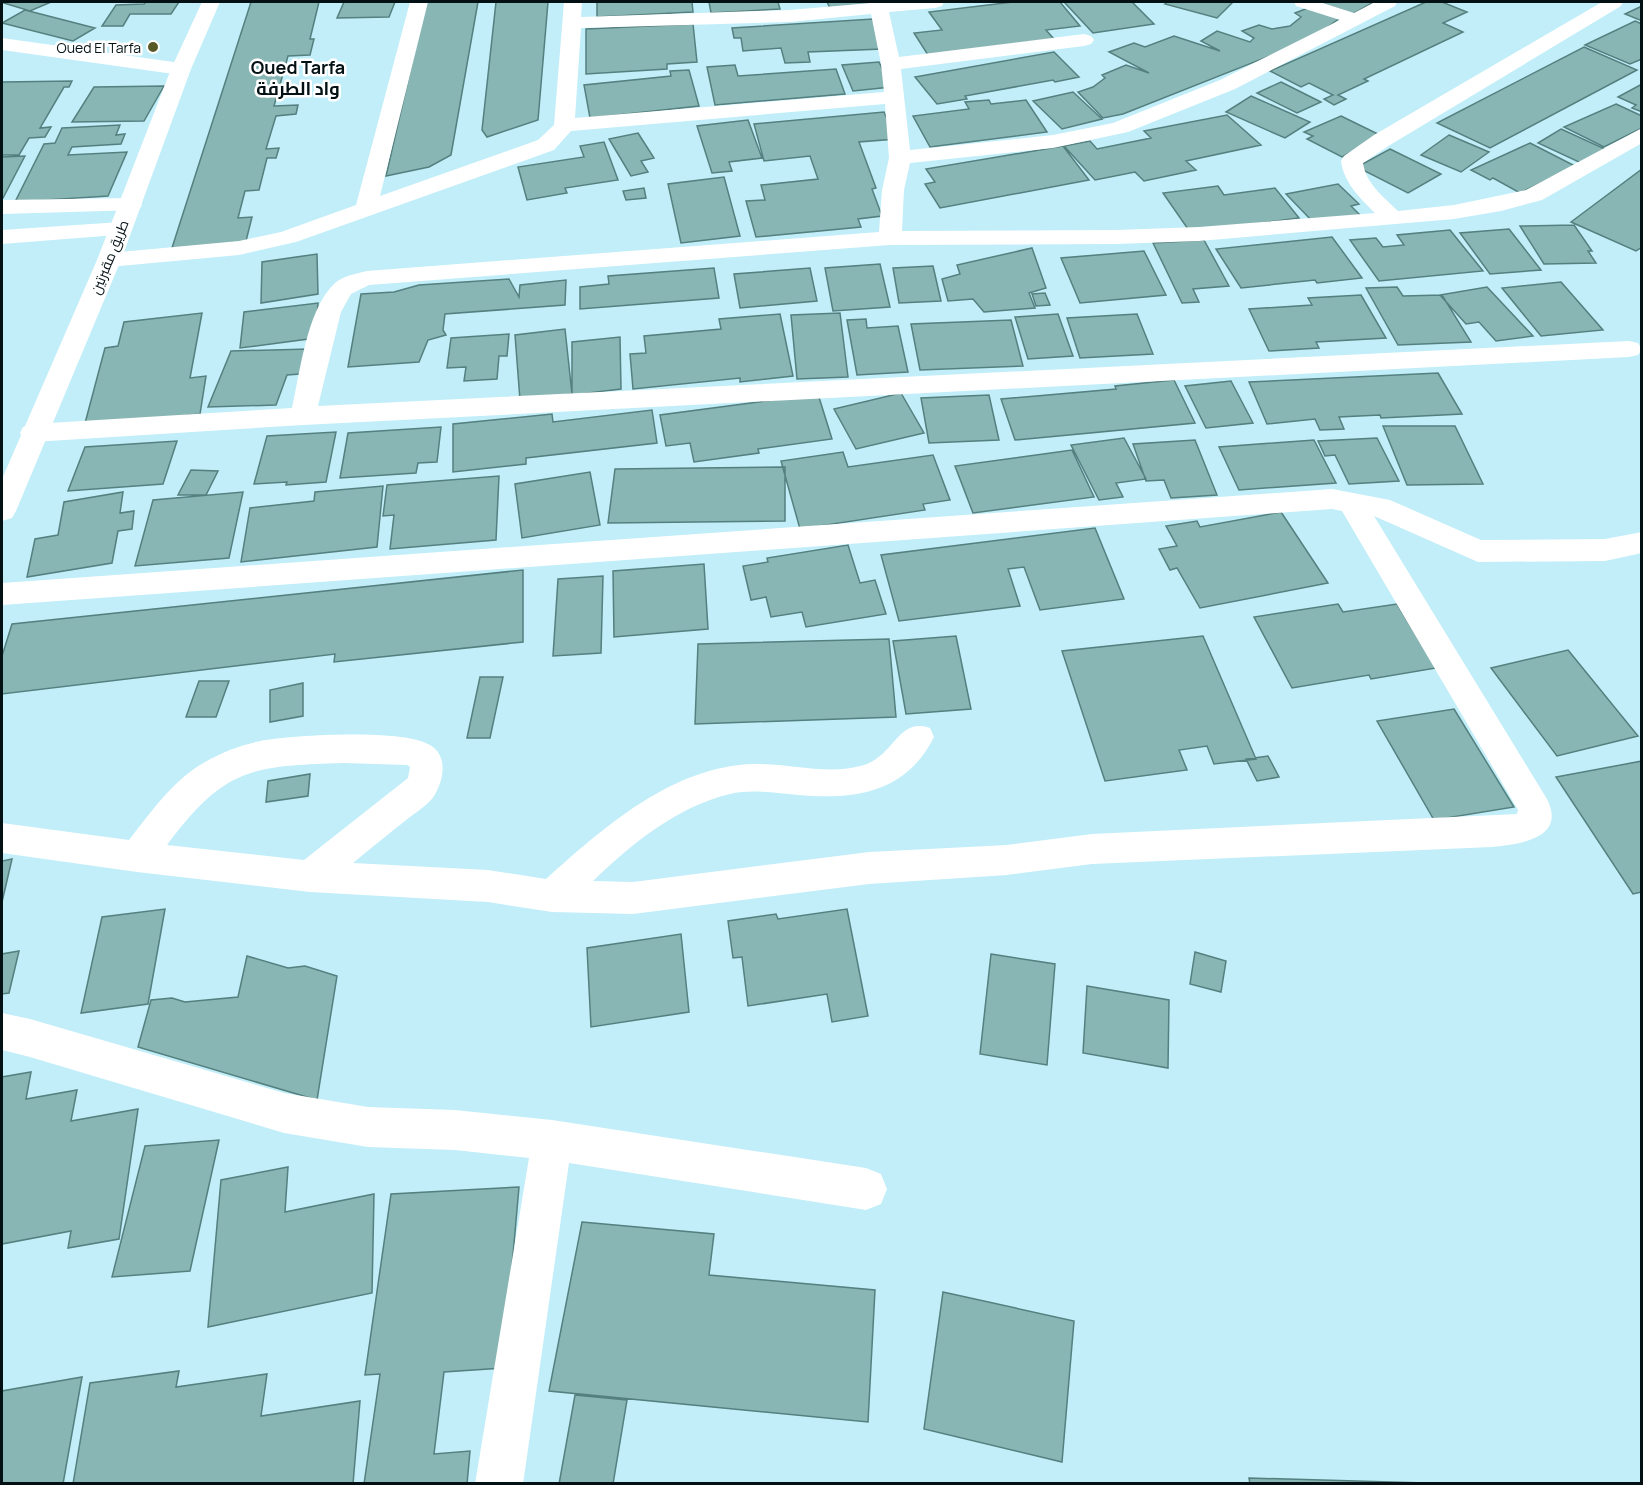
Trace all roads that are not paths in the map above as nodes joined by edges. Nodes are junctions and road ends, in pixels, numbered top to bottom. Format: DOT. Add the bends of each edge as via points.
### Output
graph roads {
  1 [pos="212,2"];
  2 [pos="419,2"];
  3 [pos="935,2"];
  4 [pos="1303,2"];
  5 [pos="1388,2"];
  6 [pos="1614,2"];
  7 [pos="879,8"];
  8 [pos="572,12"];
  9 [pos="1355,19"];
  10 [pos="1084,40"];
  11 [pos="2,44"];
  12 [pos="891,64"];
  13 [pos="181,69"];
  14 [pos="895,97"];
  15 [pos="564,124"];
  16 [pos="1641,134"];
  17 [pos="900,158"];
  18 [pos="130,205"];
  19 [pos="2,207"];
  20 [pos="366,209"];
  21 [pos="1393,218"];
  22 [pos="121,229"];
  23 [pos="2,237"];
  24 [pos="890,238"];
  25 [pos="109,260"];
  26 [pos="1629,349"];
  27 [pos="303,416"];
  28 [pos="33,433"];
  29 [pos="1351,502"];
  30 [pos="2,511"];
  31 [pos="1641,542"];
  32 [pos="2,594"];
  33 [pos="918,737"];
  34 [pos="2,838"];
  35 [pos="137,857"];
  36 [pos="310,876"];
  37 [pos="552,896"];
  38 [pos="2,1032"];
  39 [pos="552,1140"];
  40 [pos="866,1189"];
  41 [pos="499,1484"];
  1 -- 13 [label="street, طريق مقبرتين"];
  2 -- 20 [label="street"];
  3 -- 7 [label="street"];
  4 -- 9 [label="street"];
  5 -- 9 [label="street"];
  6 -- 21 [label="street" via="1352,161 1352,171 1359,181"];
  7 -- 8 [label="street" via="758,17"];
  7 -- 12 [label="street"];
  8 -- 15 [label="street"];
  9 -- 17 [label="street" via="1200,97 1105,132"];
  10 -- 12 [label="street"];
  11 -- 13 [label="street"];
  12 -- 14 [label="street"];
  13 -- 18 [label="street, طريق مقبرتين"];
  14 -- 15 [label="street"];
  14 -- 17 [label="street"];
  15 -- 20 [label="street" via="546,145"];
  16 -- 21 [label="street" via="1534,195 1454,212"];
  17 -- 24 [label="street"];
  18 -- 19 [label="street"];
  18 -- 22 [label="street, طريق مقبرتين"];
  20 -- 25 [label="street" via="239,248"];
  21 -- 24 [label="street" via="1127,237"];
  22 -- 23 [label="street"];
  22 -- 25 [label="street, طريق مقبرتين"];
  24 -- 27 [label="street" via="414,273 358,281 342,289 328,313"];
  25 -- 28 [label="street, طريق مقبرتين"];
  26 -- 27 [label="street"];
  27 -- 28 [label="street"];
  28 -- 30 [label="street, طريق مقبرتين"];
  29 -- 31 [label="street" via="1380,507 1478,551 1605,549"];
  29 -- 32 [label="street" via="1332,499"];
  29 -- 37 [label="street" via="1535,809 1533,821 1525,828 1092,849 1007,860 868,868 633,898"];
  33 -- 37 [label="street" via="883,772 850,782 812,784 746,778 714,784 619,836"];
  34 -- 35 [label="street"];
  35 -- 36 [label="street"];
  35 -- 36 [label="street" via="196,786 247,758 283,752 395,750 417,754 424,760 428,769 421,788"];
  36 -- 37 [label="street" via="488,886"];
  38 -- 39 [label="street" via="284,1113 368,1126"];
  39 -- 40 [label="street"];
  39 -- 41 [label="street"];
}
